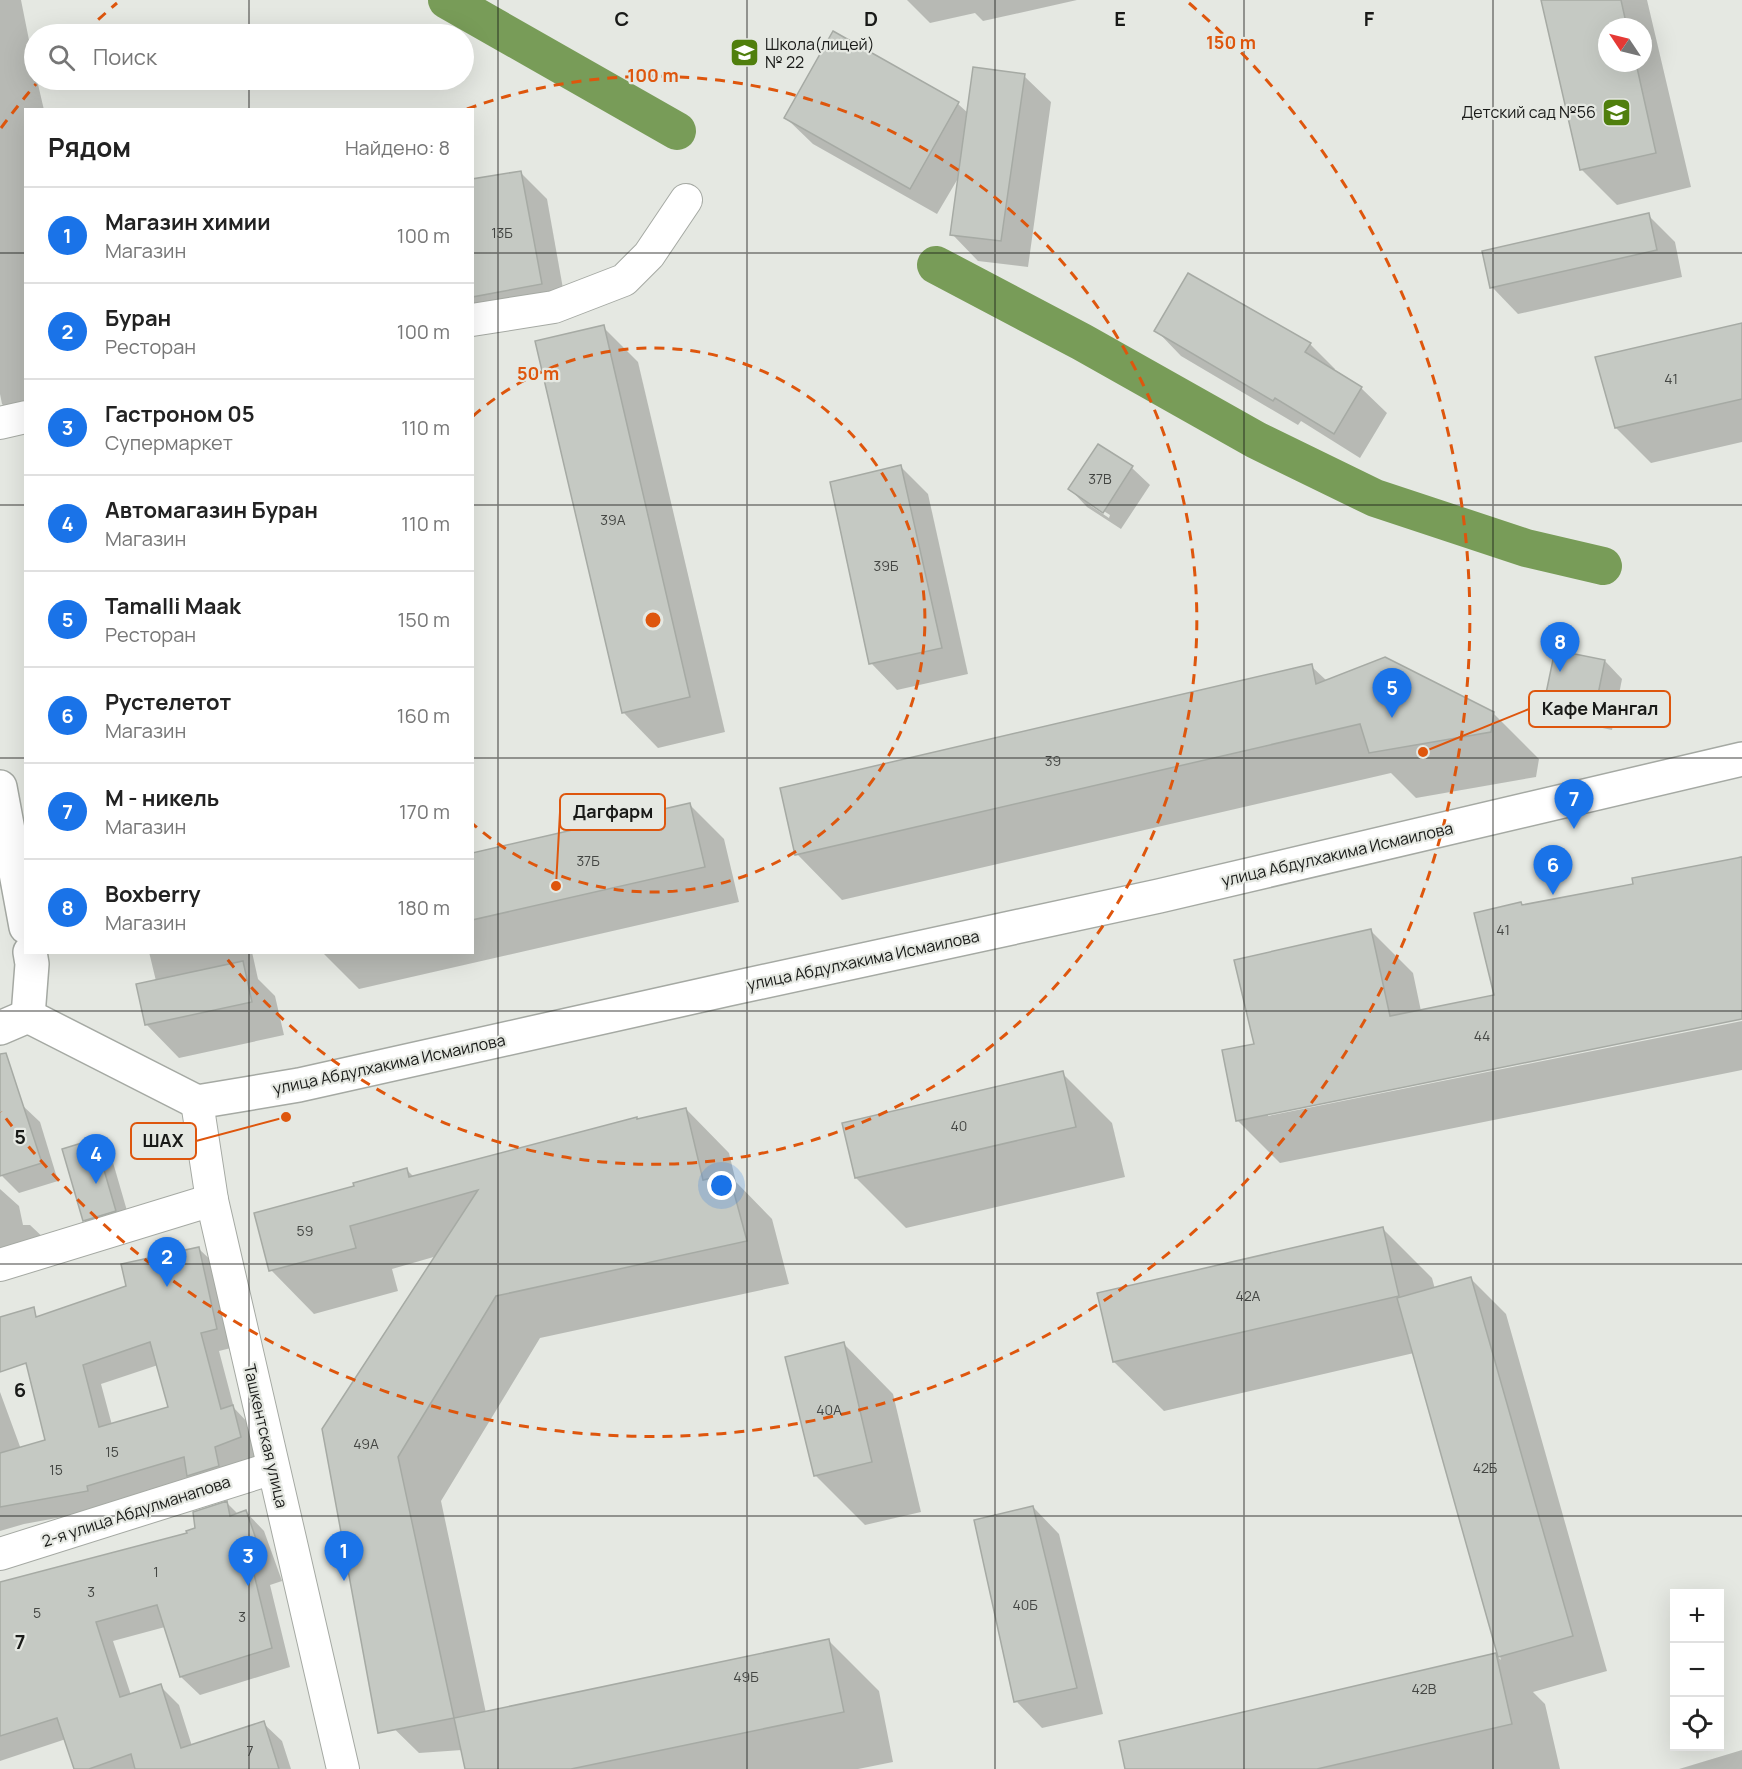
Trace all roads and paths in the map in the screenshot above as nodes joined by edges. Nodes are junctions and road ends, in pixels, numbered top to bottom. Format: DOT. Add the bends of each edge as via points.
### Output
graph roads {
  1 [pos="686,200"];
  2 [pos="474,320"];
  3 [pos="24,417"];
  4 [pos="0,423"];
  5 [pos="1742,759"];
  6 [pos="0,787"];
  7 [pos="24,916"];
  8 [pos="30,954"];
  9 [pos="14,1022"];
  10 [pos="197,1102"];
  11 [pos="212,1200"];
  12 [pos="0,1265"];
  13 [pos="273,1468"];
  14 [pos="0,1554"];
  15 [pos="343,1769"];
  1 -- 2 [label="street" via="649,255 624,280 554,307"];
  3 -- 4 [label="street"];
  5 -- 10 [label="main road, улица Абдулхакима Исмаилова" via="1159,896 299,1085"];
  6 -- 7 [label="main road"];
  8 -- 9 [label="main road" via="32,964"];
  9 -- 10 [label="main road"];
  10 -- 11 [label="street, Ташкентская улица"];
  11 -- 12 [label="street"];
  11 -- 13 [label="street, Ташкентская улица"];
  13 -- 14 [label="street, 2-я улица Абдулманапова"];
  13 -- 15 [label="street, Ташкентская улица"];
}
